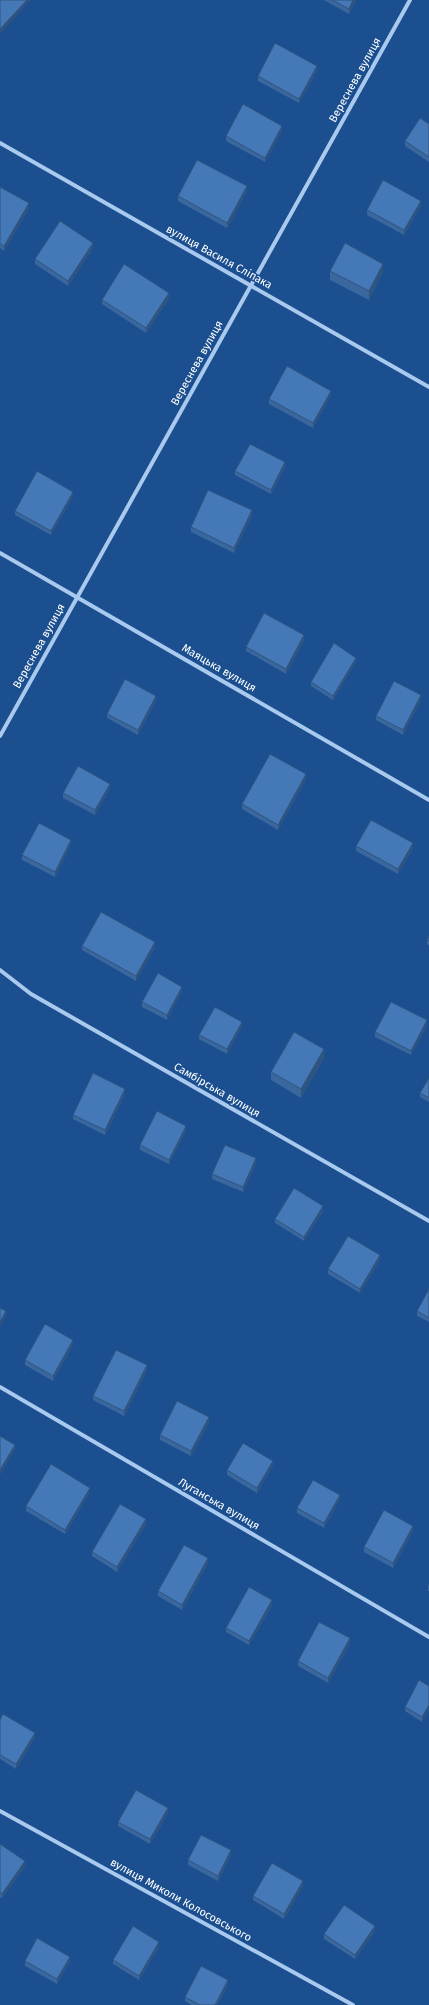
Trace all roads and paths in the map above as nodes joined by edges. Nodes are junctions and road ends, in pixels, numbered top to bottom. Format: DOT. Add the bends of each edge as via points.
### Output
graph roads {
  1 [pos="410,0"];
  2 [pos="0,143"];
  3 [pos="251,285"];
  4 [pos="429,387"];
  5 [pos="0,553"];
  6 [pos="77,596"];
  7 [pos="0,736"];
  8 [pos="429,800"];
  9 [pos="0,970"];
  10 [pos="429,1221"];
  11 [pos="0,1387"];
  12 [pos="429,1637"];
  13 [pos="0,1811"];
  14 [pos="353,2005"];
  1 -- 3 [label="street, Вереснева вулиця"];
  2 -- 3 [label="street, вулиця Василя Сліпака"];
  3 -- 4 [label="street, вулиця Василя Сліпака"];
  3 -- 6 [label="street, Вереснева вулиця"];
  5 -- 6 [label="street, Маяцька вулиця"];
  6 -- 7 [label="street, Вереснева вулиця"];
  6 -- 8 [label="street, Маяцька вулиця"];
  9 -- 10 [label="street, Самбірська вулиця" via="31,994"];
  11 -- 12 [label="street, Луганська вулиця"];
  13 -- 14 [label="street, вулиця Миколи Колосовського"];
}
